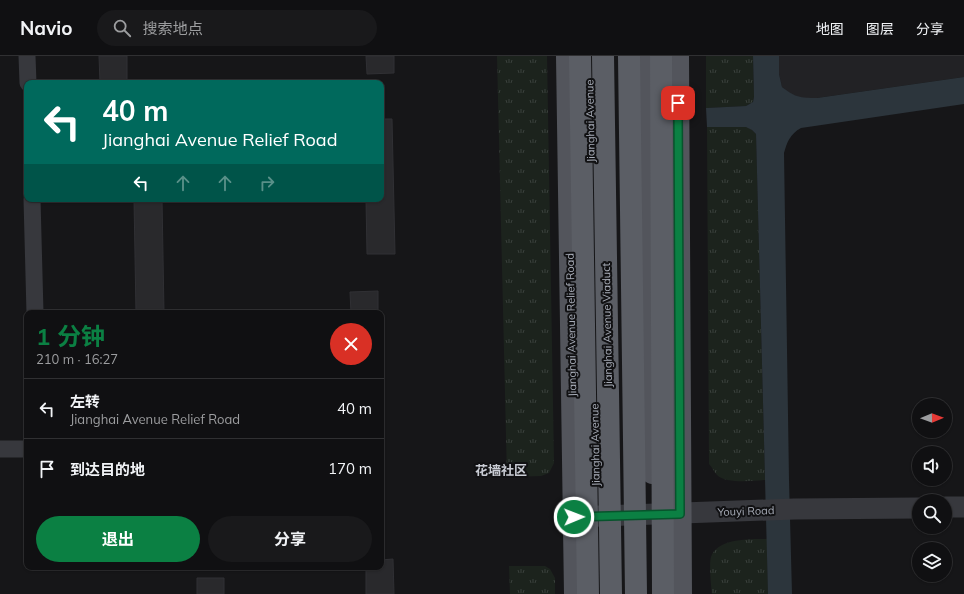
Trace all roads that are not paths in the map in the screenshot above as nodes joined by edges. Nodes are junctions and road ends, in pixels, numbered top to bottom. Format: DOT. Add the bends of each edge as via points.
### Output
graph roads {
  1 [pos="27,56"];
  2 [pos="567,56"];
  3 [pos="580,56"];
  4 [pos="589,56"];
  5 [pos="603,56"];
  6 [pos="629,56"];
  7 [pos="647,56"];
  8 [pos="661,56"];
  9 [pos="678,56"];
  10 [pos="28,80"];
  11 [pos="32,202"];
  12 [pos="35,310"];
  13 [pos="0,449"];
  14 [pos="24,449"];
  15 [pos="952,507"];
  16 [pos="964,507"];
  17 [pos="912,508"];
  18 [pos="680,514"];
  19 [pos="652,515"];
  20 [pos="574,517"];
  21 [pos="596,517"];
  22 [pos="575,594"];
  23 [pos="588,594"];
  24 [pos="597,594"];
  25 [pos="611,594"];
  26 [pos="636,594"];
  27 [pos="653,594"];
  28 [pos="663,594"];
  29 [pos="681,594"];
  1 -- 10 [label="street"];
  2 -- 20 [label="main road, Jianghai Avenue Relief Road"];
  3 -- 23 [label="highway, bridge"];
  4 -- 21 [label="main road, Jianghai Avenue"];
  5 -- 25 [label="highway, Jianghai Avenue Viaduct, bridge"];
  6 -- 26 [label="highway, bridge"];
  7 -- 19 [label="main road"];
  8 -- 28 [label="highway, bridge"];
  9 -- 18 [label="main road"];
  11 -- 12 [label="street"];
  13 -- 14 [label="street"];
  15 -- 16 [label="street"];
  17 -- 18 [label="street, Youyi Road" via="794,509"];
  18 -- 19 [label="street, Youyi Road"];
  18 -- 29 [label="main road"];
  19 -- 21 [label="street, Youyi Road"];
  19 -- 27 [label="main road"];
  20 -- 21 [label="street, Youyi Road"];
  20 -- 22 [label="main road, Jianghai Avenue Relief Road"];
  21 -- 24 [label="main road, Jianghai Avenue"];
}
